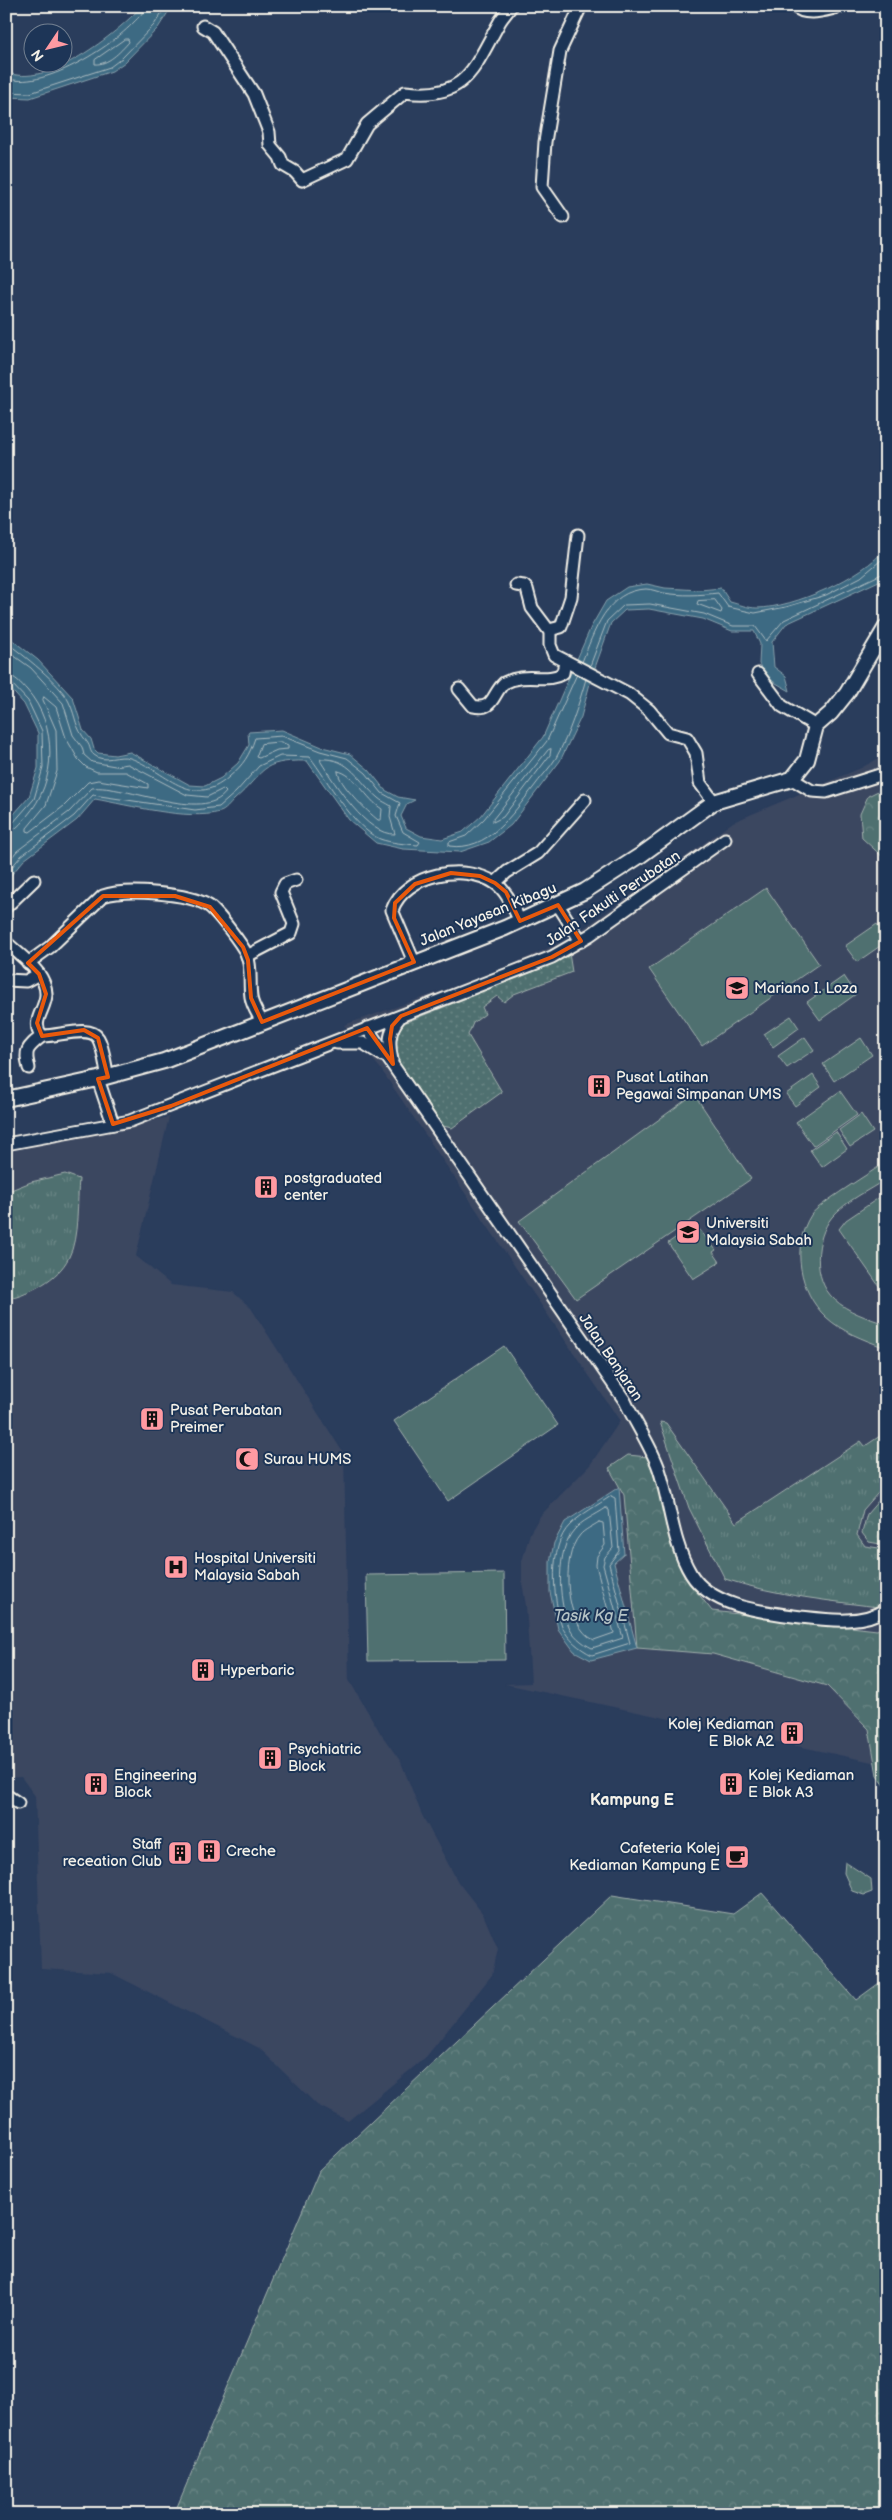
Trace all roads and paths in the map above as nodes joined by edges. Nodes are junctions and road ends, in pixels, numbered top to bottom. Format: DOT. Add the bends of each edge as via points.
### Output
graph roads {
  1 [pos="511,6"];
  2 [pos="581,6"];
  3 [pos="794,6"];
  4 [pos="843,6"];
  5 [pos="203,26"];
  6 [pos="563,217"];
  7 [pos="578,535"];
  8 [pos="516,585"];
  9 [pos="886,628"];
  10 [pos="549,630"];
  11 [pos="569,663"];
  12 [pos="758,674"];
  13 [pos="459,689"];
  14 [pos="816,726"];
  15 [pos="886,773"];
  16 [pos="792,779"];
  17 [pos="585,800"];
  18 [pos="714,802"];
  19 [pos="725,839"];
  20 [pos="34,880"];
  21 [pos="296,880"];
  22 [pos="495,883"];
  23 [pos="558,905"];
  24 [pos="6,907"];
  25 [pos="520,922"];
  26 [pos="580,941"];
  27 [pos="6,942"];
  28 [pos="248,956"];
  29 [pos="414,962"];
  30 [pos="28,963"];
  31 [pos="39,974"];
  32 [pos="6,980"];
  33 [pos="401,1016"];
  34 [pos="262,1022"];
  35 [pos="367,1028"];
  36 [pos="42,1036"];
  37 [pos="330,1043"];
  38 [pos="392,1064"];
  39 [pos="29,1068"];
  40 [pos="103,1078"];
  41 [pos="6,1098"];
  42 [pos="113,1124"];
  43 [pos="6,1144"];
  44 [pos="886,1609"];
  45 [pos="6,1795"];
  46 [pos="18,1803"];
  1 -- 5 [label="street" via="470,74 442,92 404,92 366,124 347,158 302,180 283,165 270,145 269,132 254,94 213,32"];
  2 -- 6 [label="street" via="560,51 545,142 542,187"];
  3 -- 4 [label="street" via="799,11 810,12"];
  7 -- 10 [label="street" via="569,604 561,627"];
  8 -- 10 [label="street" via="527,589 532,608"];
  9 -- 14 [label="street" via="847,693"];
  10 -- 11 [label="street" via="552,651"];
  11 -- 13 [label="street" via="557,677 525,676 504,682 493,702 484,706 473,706"];
  11 -- 18 [label="street" via="595,674 640,701 668,732 687,738 696,753 700,783"];
  12 -- 14 [label="street" via="782,706"];
  14 -- 16 [label="street" via="807,760"];
  15 -- 16 [label="street" via="826,792 812,791"];
  16 -- 18 [label="street, Jalan Yayasan Kibagu"];
  17 -- 22 [label="street" via="538,853"];
  18 -- 23 [label="street, Jalan Yayasan Kibagu" via="614,874"];
  19 -- 26 [label="street, Jalan Fakulti Perubatan"];
  20 -- 24 [label="street"];
  21 -- 28 [label="street" via="284,884 281,892 294,924 291,933"];
  22 -- 25 [label="street" via="506,892"];
  22 -- 29 [label="street" via="480,876 451,873 415,884 395,903 392,910"];
  23 -- 25 [label="street, Jalan Yayasan Kibagu"];
  23 -- 26 [label="street"];
  25 -- 29 [label="street, Jalan Yayasan Kibagu"];
  26 -- 33 [label="street, Jalan Fakulti Perubatan" via="552,958"];
  27 -- 30 [label="street"];
  28 -- 30 [label="street" via="210,907 199,901 175,896 111,893 92,904 50,947"];
  28 -- 34 [label="street" via="251,998"];
  29 -- 34 [label="street, Jalan Yayasan Kibagu"];
  30 -- 31 [label="street"];
  31 -- 32 [label="street" via="26,981"];
  31 -- 36 [label="street" via="46,994 37,1022 37,1030"];
  33 -- 35 [label="street, Jalan Fakulti Perubatan"];
  33 -- 38 [label="street" via="392,1026"];
  34 -- 40 [label="street, Jalan Yayasan Kibagu" via="164,1061"];
  35 -- 37 [label="street, Jalan Fakulti Perubatan"];
  35 -- 38 [label="street, Jalan Banjaran"];
  36 -- 39 [label="street" via="27,1049 25,1054"];
  36 -- 40 [label="street" via="55,1037 84,1030 92,1032 98,1038"];
  37 -- 38 [label="street" via="363,1043"];
  37 -- 42 [label="street, Jalan Fakulti Perubatan" via="171,1106"];
  38 -- 44 [label="street, Jalan Banjaran" via="625,1401 653,1455 691,1575 710,1593 728,1603 794,1616 832,1620 875,1616"];
  40 -- 41 [label="street, Jalan Yayasan Kibagu"];
  40 -- 42 [label="street"];
  42 -- 43 [label="street, Jalan Fakulti Perubatan"];
  45 -- 46 [label="street"];
}
